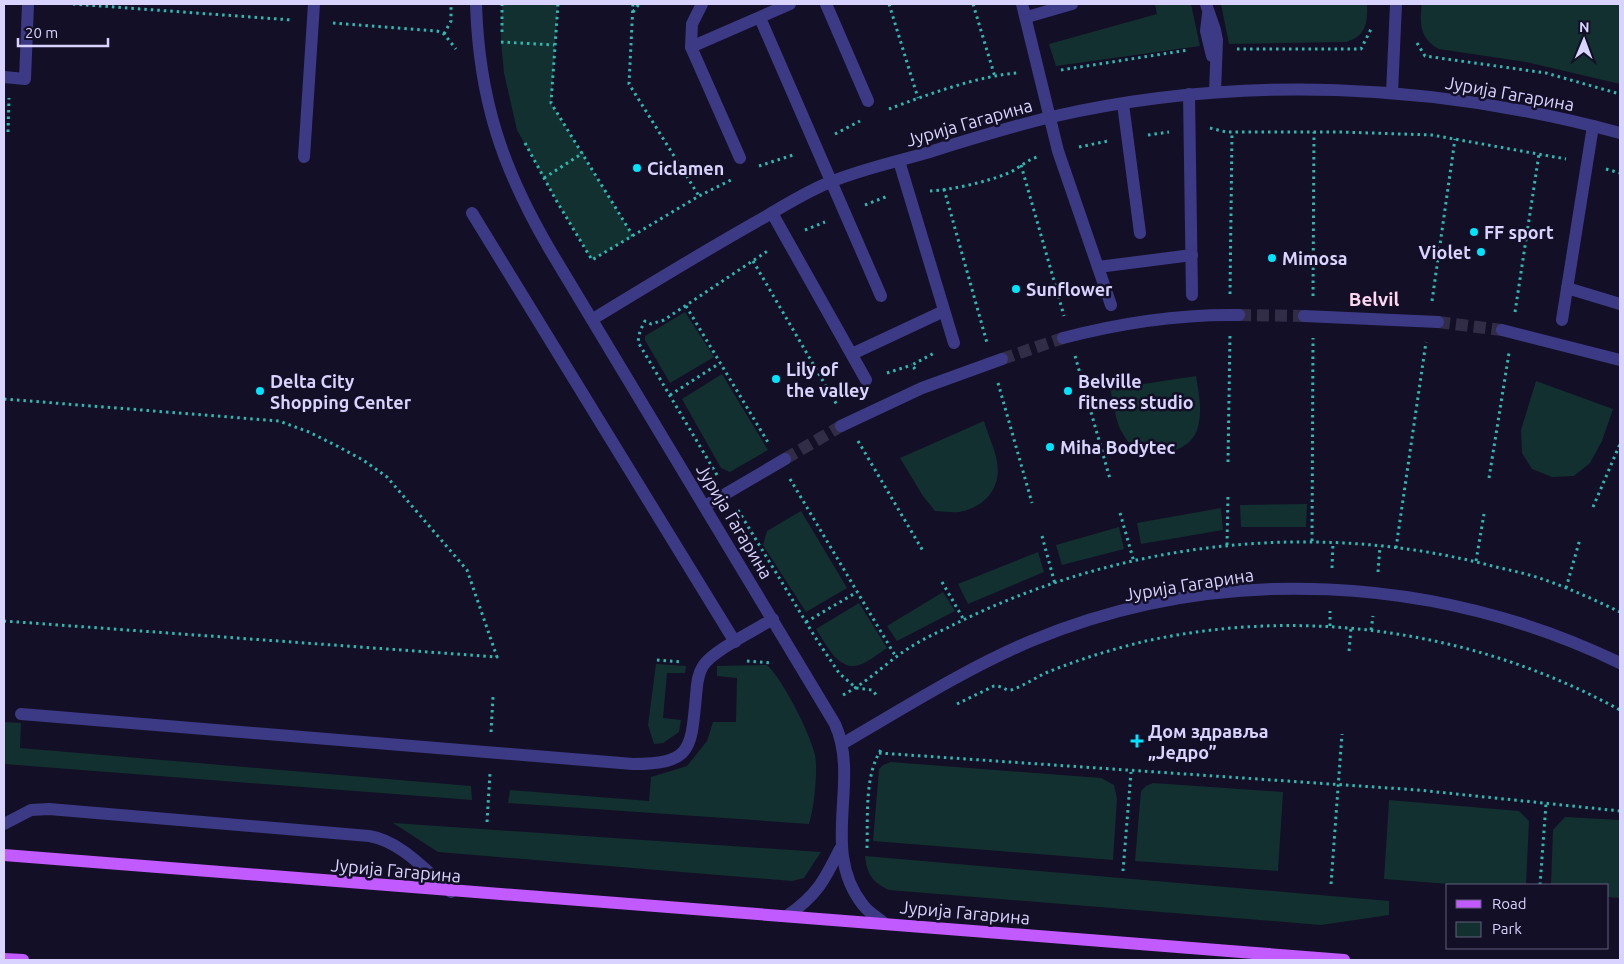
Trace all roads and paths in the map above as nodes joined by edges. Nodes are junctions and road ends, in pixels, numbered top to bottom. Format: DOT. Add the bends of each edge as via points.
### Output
graph roads {
  1 [pos="28,4"];
  2 [pos="314,4"];
  3 [pos="451,4"];
  4 [pos="476,4"];
  5 [pos="502,4"];
  6 [pos="558,4"];
  7 [pos="633,4"];
  8 [pos="639,4"];
  9 [pos="702,4"];
  10 [pos="790,4"];
  11 [pos="826,4"];
  12 [pos="889,4"];
  13 [pos="973,4"];
  14 [pos="1022,4"];
  15 [pos="1072,4"];
  16 [pos="1396,4"];
  17 [pos="1207,9"];
  18 [pos="632,13"];
  19 [pos="1026,17"];
  20 [pos="760,18"];
  21 [pos="1373,21"];
  22 [pos="444,34"];
  23 [pos="502,42"];
  24 [pos="554,46"];
  25 [pos="691,47"];
  26 [pos="1213,49"];
  27 [pos="502,50"];
  28 [pos="1425,56"];
  29 [pos="1041,73"];
  30 [pos="995,77"];
  31 [pos="4,78"];
  32 [pos="1215,92"];
  33 [pos="1392,92"];
  34 [pos="1189,94"];
  35 [pos="1620,94"];
  36 [pos="918,98"];
  37 [pos="868,101"];
  38 [pos="1123,104"];
  39 [pos="882,112"];
  40 [pos="1051,117"];
  41 [pos="864,119"];
  42 [pos="1593,126"];
  43 [pos="1189,129"];
  44 [pos="1620,133"];
  45 [pos="522,138"];
  46 [pos="1127,138"];
  47 [pos="816,147"];
  48 [pos="1058,150"];
  49 [pos="583,153"];
  50 [pos="304,157"];
  51 [pos="740,158"];
  52 [pos="899,161"];
  53 [pos="1588,164"];
  54 [pos="755,169"];
  55 [pos="1620,173"];
  56 [pos="739,176"];
  57 [pos="544,178"];
  58 [pos="833,181"];
  59 [pos="907,189"];
  60 [pos="699,196"];
  61 [pos="472,213"];
  62 [pos="772,213"];
  63 [pos="846,213"];
  64 [pos="1140,233"];
  65 [pos="633,236"];
  66 [pos="787,238"];
  67 [pos="1192,255"];
  68 [pos="1098,268"];
  69 [pos="1567,288"];
  70 [pos="1192,295"];
  71 [pos="881,296"];
  72 [pos="1620,304"];
  73 [pos="1111,305"];
  74 [pos="944,311"];
  75 [pos="1239,315"];
  76 [pos="1304,316"];
  77 [pos="593,318"];
  78 [pos="1562,320"];
  79 [pos="1438,322"];
  80 [pos="1502,330"];
  81 [pos="1063,338"];
  82 [pos="954,343"];
  83 [pos="852,354"];
  84 [pos="1002,359"];
  85 [pos="1620,360"];
  86 [pos="720,363"];
  87 [pos="912,364"];
  88 [pos="866,380"];
  89 [pos="670,395"];
  90 [pos="4,399"];
  91 [pos="842,426"];
  92 [pos="1620,444"];
  93 [pos="786,459"];
  94 [pos="727,493"];
  95 [pos="1228,496"];
  96 [pos="705,506"];
  97 [pos="1593,507"];
  98 [pos="1120,513"];
  99 [pos="1484,514"];
  100 [pos="1042,536"];
  101 [pos="1580,539"];
  102 [pos="1227,545"];
  103 [pos="1134,562"];
  104 [pos="1476,562"];
  105 [pos="942,582"];
  106 [pos="1055,584"];
  107 [pos="1566,588"];
  108 [pos="857,592"];
  109 [pos="1620,612"];
  110 [pos="773,619"];
  111 [pos="964,620"];
  112 [pos="4,621"];
  113 [pos="806,622"];
  114 [pos="1351,628"];
  115 [pos="735,642"];
  116 [pos="1349,651"];
  117 [pos="1620,663"];
  118 [pos="856,688"];
  119 [pos="949,704"];
  120 [pos="825,706"];
  121 [pos="1620,710"];
  122 [pos="21,714"];
  123 [pos="886,719"];
  124 [pos="1342,734"];
  125 [pos="842,744"];
  126 [pos="878,753"];
  127 [pos="1131,772"];
  128 [pos="1338,784"];
  129 [pos="1546,804"];
  130 [pos="1620,811"];
  131 [pos="4,824"];
  132 [pos="840,849"];
  133 [pos="866,851"];
  134 [pos="4,854"];
  135 [pos="1123,871"];
  136 [pos="1331,884"];
  137 [pos="1540,884"];
  138 [pos="452,892"];
  139 [pos="787,916"];
  140 [pos="883,922"];
  141 [pos="4,959"];
  142 [pos="24,960"];
  143 [pos="1344,960"];
  1 -- 31 [label="street" via="25,79"];
  2 -- 50 [label="street"];
  3 -- 22 [label="path" via="451,21"];
  4 -- 77 [label="street, Јурија Гагарина" via="481,71 491,117 508,169 531,217"];
  5 -- 23 [label="path"];
  6 -- 24 [label="path"];
  7 -- 18 [label="path"];
  8 -- 18 [label="path"];
  9 -- 25 [label="street" via="692,24"];
  10 -- 20 [label="street"];
  11 -- 37 [label="street"];
  12 -- 36 [label="path"];
  13 -- 30 [label="path"];
  14 -- 19 [label="street"];
  15 -- 19 [label="street"];
  16 -- 33 [label="street"];
  17 -- 26 [label="street" via="1206,31"];
  18 -- 60 [label="path" via="629,84"];
  19 -- 29 [label="street"];
  20 -- 25 [label="street"];
  20 -- 47 [label="street"];
  21 -- 26 [label="path" via="1370,34 1361,48"];
  23 -- 24 [label="path"];
  23 -- 27 [label="path"];
  24 -- 49 [label="path" via="551,103"];
  25 -- 51 [label="street"];
  26 -- 29 [label="path" via="1176,51"];
  26 -- 32 [label="street"];
  28 -- 35 [label="path" via="1546,73"];
  29 -- 30 [label="path"];
  29 -- 40 [label="street"];
  30 -- 36 [label="path"];
  32 -- 33 [label="street, Јурија Гагарина" via="1320,89"];
  32 -- 34 [label="street, Јурија Гагарина"];
  33 -- 42 [label="street, Јурија Гагарина" via="1485,104"];
  34 -- 38 [label="street, Јурија Гагарина"];
  34 -- 43 [label="street"];
  36 -- 39 [label="path"];
  38 -- 40 [label="street, Јурија Гагарина"];
  38 -- 46 [label="street"];
  40 -- 48 [label="street"];
  40 -- 52 [label="street, Јурија Гагарина"];
  41 -- 47 [label="path" via="847,126"];
  42 -- 44 [label="street, Јурија Гагарина"];
  42 -- 53 [label="street"];
  43 -- 46 [label="path"];
  43 -- 53 [label="path" via="1432,135"];
  43 -- 67 [label="street"];
  45 -- 57 [label="path"];
  46 -- 48 [label="path"];
  46 -- 64 [label="street"];
  47 -- 54 [label="path"];
  47 -- 58 [label="street"];
  48 -- 59 [label="path" via="1027,160 1006,174 954,188 932,191"];
  48 -- 68 [label="street"];
  49 -- 57 [label="path"];
  49 -- 65 [label="path"];
  52 -- 58 [label="street, Јурија Гагарина"];
  52 -- 59 [label="street"];
  53 -- 55 [label="path"];
  53 -- 69 [label="street"];
  56 -- 60 [label="path"];
  57 -- 65 [label="path" via="592,260"];
  58 -- 62 [label="street, Јурија Гагарина"];
  58 -- 63 [label="street"];
  59 -- 63 [label="path"];
  59 -- 74 [label="street"];
  60 -- 65 [label="path"];
  61 -- 115 [label="street"];
  62 -- 66 [label="street"];
  62 -- 77 [label="street, Јурија Гагарина"];
  63 -- 66 [label="path"];
  63 -- 71 [label="street"];
  66 -- 83 [label="street"];
  66 -- 89 [label="path" via="664,320 651,324 645,321 638,342"];
  67 -- 68 [label="street"];
  67 -- 70 [label="street"];
  68 -- 73 [label="street"];
  69 -- 72 [label="street"];
  69 -- 78 [label="street"];
  74 -- 82 [label="street"];
  74 -- 83 [label="street"];
  75 -- 81 [label="street" via="1192,316"];
  76 -- 79 [label="street"];
  77 -- 96 [label="street, Јурија Гагарина"];
  80 -- 85 [label="street"];
  83 -- 88 [label="street"];
  84 -- 91 [label="street" via="922,388"];
  86 -- 89 [label="path"];
  87 -- 88 [label="path"];
  89 -- 94 [label="path"];
  90 -- 112 [label="path" via="279,421 346,451 387,477 467,570 497,657"];
  92 -- 97 [label="path"];
  93 -- 94 [label="street"];
  94 -- 96 [label="street"];
  94 -- 113 [label="path"];
  95 -- 102 [label="path"];
  96 -- 110 [label="street, Јурија Гагарина"];
  98 -- 103 [label="path"];
  99 -- 104 [label="path"];
  100 -- 106 [label="path"];
  101 -- 107 [label="path"];
  102 -- 103 [label="path"];
  102 -- 104 [label="path" via="1312,541 1359,543"];
  103 -- 106 [label="path" via="1095,570"];
  104 -- 107 [label="path"];
  105 -- 111 [label="path"];
  106 -- 111 [label="path" via="1015,597"];
  107 -- 109 [label="path"];
  108 -- 113 [label="path"];
  110 -- 115 [label="street"];
  110 -- 120 [label="street, Јурија Гагарина"];
  111 -- 118 [label="path" via="902,652"];
  113 -- 118 [label="path" via="839,673"];
  114 -- 116 [label="path"];
  114 -- 119 [label="path" via="1280,625 1210,629 1177,635 1072,662 1010,690 994,686 961,703"];
  114 -- 121 [label="path" via="1406,635 1487,652 1563,681"];
  115 -- 122 [label="street" via="702,667 693,731 683,753 672,761 658,764"];
  117 -- 123 [label="street, Јурија Гагарина" via="1501,616 1435,601 1331,588 1258,590 1150,605 1104,616 1046,636 984,663"];
  118 -- 120 [label="path"];
  118 -- 123 [label="path" via="875,691"];
  120 -- 125 [label="street, Јурија Гагарина"];
  123 -- 125 [label="street, Јурија Гагарина"];
  123 -- 126 [label="path" via="894,735"];
  124 -- 128 [label="path"];
  125 -- 132 [label="street, Јурија Гагарина" via="844,772"];
  126 -- 127 [label="path"];
  126 -- 133 [label="path" via="869,797"];
  127 -- 128 [label="path"];
  127 -- 135 [label="path"];
  128 -- 129 [label="path"];
  128 -- 136 [label="path"];
  129 -- 130 [label="path"];
  129 -- 137 [label="path"];
  131 -- 138 [label="street" via="31,810 49,808 383,838"];
  132 -- 139 [label="street, Јурија Гагарина" via="823,884 807,902"];
  132 -- 140 [label="street, Јурија Гагарина" via="850,883 863,906"];
  134 -- 138 [label="main road, Јурија Гагарина"];
  138 -- 139 [label="main road, Јурија Гагарина"];
  139 -- 140 [label="main road, Јурија Гагарина"];
  140 -- 143 [label="main road, Јурија Гагарина"];
  141 -- 142 [label="main road"];
}
